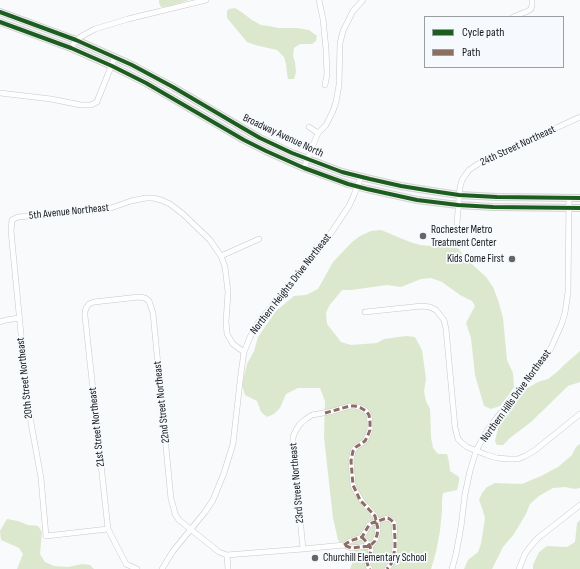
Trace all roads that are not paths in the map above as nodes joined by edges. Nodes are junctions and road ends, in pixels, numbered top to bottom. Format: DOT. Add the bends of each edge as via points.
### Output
graph roads {
  1 [pos="206,0"];
  2 [pos="319,0"];
  3 [pos="363,0"];
  4 [pos="532,0"];
  5 [pos="0,12"];
  6 [pos="516,16"];
  7 [pos="0,22"];
  8 [pos="76,40"];
  9 [pos="71,48"];
  10 [pos="115,57"];
  11 [pos="112,66"];
  12 [pos="324,85"];
  13 [pos="0,93"];
  14 [pos="580,117"];
  15 [pos="309,127"];
  16 [pos="318,133"];
  17 [pos="308,159"];
  18 [pos="304,168"];
  19 [pos="361,177"];
  20 [pos="358,187"];
  21 [pos="459,195"];
  22 [pos="569,198"];
  23 [pos="580,198"];
  24 [pos="458,205"];
  25 [pos="569,208"];
  26 [pos="580,208"];
  27 [pos="12,220"];
  28 [pos="456,223"];
  29 [pos="259,238"];
  30 [pos="221,256"];
  31 [pos="117,299"];
  32 [pos="365,312"];
  33 [pos="18,318"];
  34 [pos="0,322"];
  35 [pos="244,352"];
  36 [pos="580,414"];
  37 [pos="476,451"];
  38 [pos="580,505"];
  39 [pos="377,522"];
  40 [pos="108,529"];
  41 [pos="191,530"];
  42 [pos="362,537"];
  43 [pos="344,545"];
  44 [pos="370,546"];
  45 [pos="303,549"];
  46 [pos="227,555"];
  47 [pos="137,569"];
  48 [pos="162,569"];
  49 [pos="228,569"];
  50 [pos="370,569"];
  51 [pos="387,569"];
  52 [pos="452,569"];
  53 [pos="519,569"];
  1 -- 8 [label="street" via="95,28"];
  2 -- 12 [label="street" via="326,50 327,74"];
  3 -- 16 [label="street" via="353,11 343,31 340,43 340,85 330,119"];
  4 -- 6 [label="street" via="528,11"];
  5 -- 8 [label="main road, Broadway Avenue North"];
  7 -- 9 [label="main road, Broadway Avenue North"];
  8 -- 9 [label="street"];
  8 -- 10 [label="main road, Broadway Avenue North"];
  9 -- 11 [label="main road, Broadway Avenue North"];
  10 -- 11 [label="street"];
  10 -- 17 [label="main road, Broadway Avenue North" via="173,87 241,128"];
  11 -- 13 [label="street" via="97,102 91,105"];
  11 -- 18 [label="main road, Broadway Avenue North" via="244,140"];
  14 -- 21 [label="street, 24th Street Northeast" via="469,170 462,180"];
  15 -- 16 [label="street"];
  16 -- 17 [label="street"];
  17 -- 18 [label="street"];
  17 -- 19 [label="main road, Broadway Avenue North"];
  18 -- 20 [label="main road, Broadway Avenue North"];
  19 -- 20 [label="street, Northern Heights Drive Northeast"];
  19 -- 21 [label="main road, Broadway Avenue North"];
  20 -- 24 [label="main road, Broadway Avenue North" via="417,200"];
  20 -- 35 [label="street, Northern Heights Drive Northeast" via="349,206 317,252 258,323"];
  21 -- 22 [label="main road, Broadway Avenue North"];
  21 -- 24 [label="street, 24th Street Northeast"];
  22 -- 23 [label="main road, Broadway Avenue North"];
  22 -- 25 [label="street, Northern Hills Drive Northeast"];
  24 -- 25 [label="main road, Broadway Avenue North"];
  24 -- 28 [label="street, 24th Street Northeast"];
  25 -- 26 [label="main road, Broadway Avenue North"];
  25 -- 37 [label="street, Northern Hills Drive Northeast" via="568,292 562,323 551,348 491,425"];
  27 -- 30 [label="street, 5th Avenue Northeast" via="108,209 146,198 161,200 183,214 210,240"];
  27 -- 33 [label="street, 20th Street Northeast"];
  29 -- 30 [label="street"];
  30 -- 35 [label="street, 5th Avenue Northeast" via="228,292 227,334 233,344"];
  31 -- 40 [label="street, 21st Street Northeast" via="89,304 85,312"];
  31 -- 41 [label="street, 22nd Street Northeast" via="145,298 151,306 171,500 175,514"];
  32 -- 37 [label="street" via="422,306 436,310 444,320 456,434 462,443"];
  33 -- 34 [label="street"];
  33 -- 40 [label="street, 20th Street Northeast" via="28,406 41,478 46,536"];
  35 -- 41 [label="street, Northern Heights Drive Northeast" via="230,457 213,500"];
  36 -- 37 [label="street" via="534,451 518,459 496,458"];
  37 -- 52 [label="street, Northern Hills Drive Northeast" via="465,494 458,547"];
  38 -- 53 [label="street" via="530,546"];
  39 -- 42 [label="street" via="369,525"];
  39 -- 44 [label="street" via="377,535"];
  39 -- 45 [label="street, 23rd Street Northeast" via="357,495 353,485 351,461 356,447 365,441 370,430 369,415 356,406 312,415 300,424 293,437"];
  39 -- 51 [label="street" via="388,518 394,523 395,548"];
  40 -- 47 [label="street, 21st Street Northeast" via="126,564"];
  41 -- 46 [label="street" via="219,552"];
  41 -- 48 [label="street, Northern Heights Drive Northeast"];
  42 -- 43 [label="street"];
  42 -- 44 [label="street"];
  43 -- 44 [label="street" via="351,548"];
  43 -- 45 [label="street"];
  44 -- 50 [label="street" via="367,562"];
  45 -- 46 [label="street"];
  46 -- 49 [label="street"];
}
